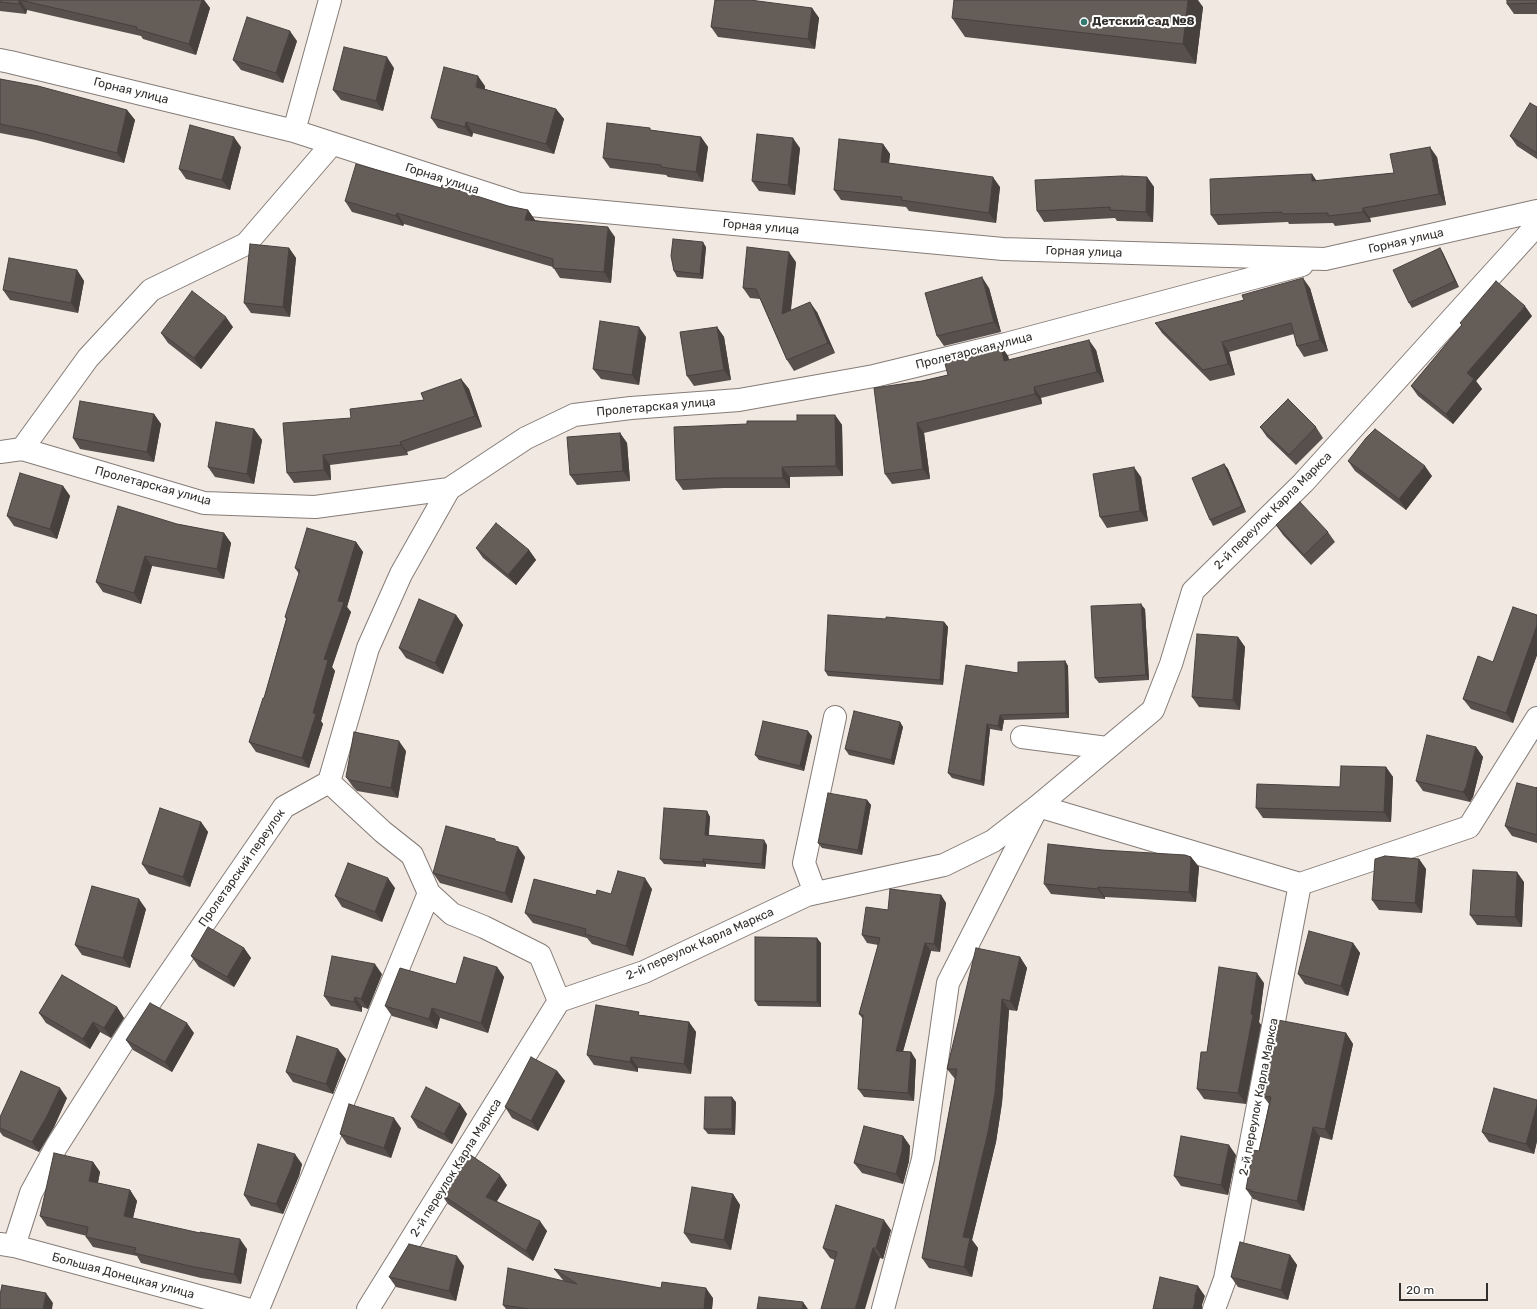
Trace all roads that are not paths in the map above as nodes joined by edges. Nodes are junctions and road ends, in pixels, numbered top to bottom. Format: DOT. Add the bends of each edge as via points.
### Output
graph roads {
  1 [pos="330,0"];
  2 [pos="0,60"];
  3 [pos="294,131"];
  4 [pos="332,144"];
  5 [pos="1537,211"];
  6 [pos="1537,225"];
  7 [pos="1325,259"];
  8 [pos="22,449"];
  9 [pos="0,452"];
  10 [pos="449,489"];
  11 [pos="834,717"];
  12 [pos="1537,718"];
  13 [pos="1022,737"];
  14 [pos="1107,748"];
  15 [pos="329,782"];
  16 [pos="1038,806"];
  17 [pos="1300,884"];
  18 [pos="429,893"];
  19 [pos="815,893"];
  20 [pos="560,1001"];
  21 [pos="7,1245"];
  22 [pos="247,1309"];
  23 [pos="258,1309"];
  24 [pos="368,1309"];
  25 [pos="883,1309"];
  26 [pos="1214,1309"];
  1 -- 3 [label="street"];
  2 -- 3 [label="street, Горная улица"];
  3 -- 4 [label="street, Горная улица"];
  4 -- 7 [label="street, Горная улица" via="519,204 1003,249"];
  4 -- 8 [label="street" via="246,244 151,290 88,358"];
  5 -- 7 [label="street, Горная улица"];
  6 -- 14 [label="street, 2-й переулок Карла Маркса" via="1303,483 1193,591 1154,710"];
  7 -- 10 [label="street, Пролетарская улица" via="1006,344 874,376 739,400 574,415 526,438"];
  8 -- 9 [label="street, Пролетарская улица"];
  8 -- 10 [label="street, Пролетарская улица" via="204,503 315,507"];
  10 -- 15 [label="street" via="401,574 368,648"];
  11 -- 19 [label="street" via="804,863"];
  12 -- 17 [label="street" via="1469,826"];
  13 -- 14 [label="street"];
  14 -- 16 [label="street, 2-й переулок Карла Маркса"];
  15 -- 18 [label="street" via="412,855"];
  15 -- 21 [label="street, Пролетарский переулок" via="284,807 132,1028 56,1147"];
  16 -- 17 [label="street"];
  16 -- 19 [label="street, 2-й переулок Карла Маркса" via="993,842 944,865"];
  16 -- 25 [label="street, 2-й переулок Карла Маркса" via="948,982 923,1159"];
  17 -- 26 [label="street, 2-й переулок Карла Маркса" via="1225,1279"];
  18 -- 20 [label="street" via="452,914 540,955"];
  18 -- 23 [label="street"];
  19 -- 20 [label="street, 2-й переулок Карла Маркса" via="644,972"];
  20 -- 24 [label="street, 2-й переулок Карла Маркса"];
  21 -- 22 [label="street, Большая Донецкая улица"];
}
